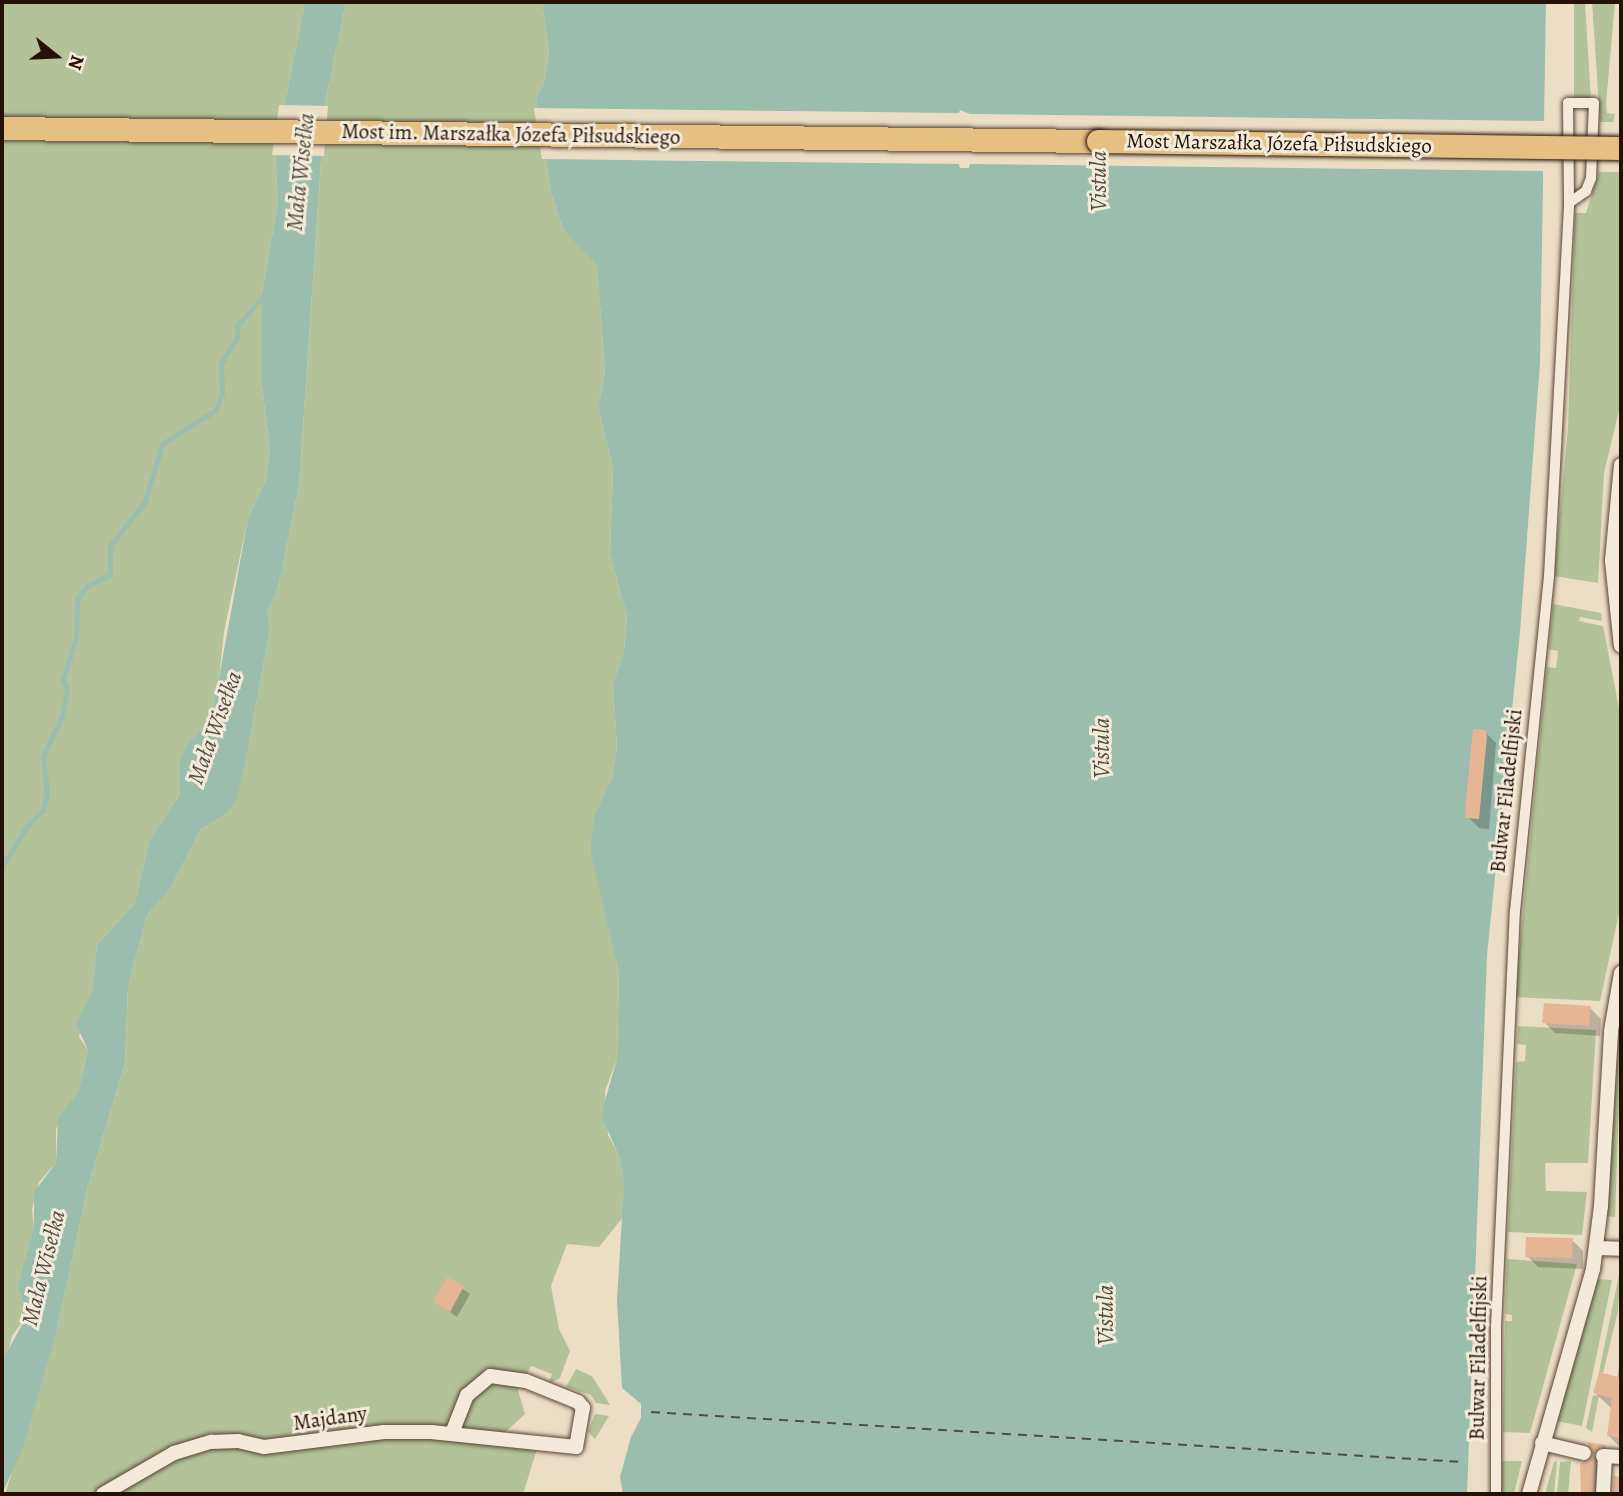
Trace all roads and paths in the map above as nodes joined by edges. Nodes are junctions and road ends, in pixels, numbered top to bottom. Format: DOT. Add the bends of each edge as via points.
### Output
graph roads {
  1 [pos="2,128"];
  2 [pos="810,138"];
  3 [pos="1621,148"];
  4 [pos="1569,202"];
  5 [pos="1621,465"];
  6 [pos="1621,646"];
  7 [pos="1621,973"];
  8 [pos="1617,1015"];
  9 [pos="1596,1248"];
  10 [pos="1621,1249"];
  11 [pos="452,1433"];
  12 [pos="1542,1443"];
  13 [pos="1584,1453"];
  14 [pos="1621,1457"];
  15 [pos="103,1494"];
  16 [pos="1496,1494"];
  17 [pos="1529,1494"];
  18 [pos="1603,1494"];
  1 -- 2 [label="main road, Most im. Marszałka Józefa Piłsudskiego"];
  2 -- 3 [label="main road, Most Marszałka Józefa Piłsudskiego, bridge"];
  4 -- 4 [label="street, Bulwar Filadelfijski" via="1586,191 1591,178 1594,103 1568,103"];
  4 -- 16 [label="street, Bulwar Filadelfijski" via="1548,589 1509,999 1496,1327 1500,1459"];
  5 -- 6 [label="street" via="1612,553"];
  7 -- 8 [label="street"];
  8 -- 9 [label="street"];
  9 -- 10 [label="street"];
  9 -- 12 [label="street"];
  11 -- 11 [label="street, Majdany" via="576,1447 583,1415 578,1402 508,1377 490,1376 477,1383 461,1406"];
  11 -- 15 [label="street, Majdany" via="384,1432 264,1447 211,1441 174,1453"];
  12 -- 13 [label="street"];
  12 -- 17 [label="street"];
  14 -- 18 [label="street" via="1604,1456"];
}
